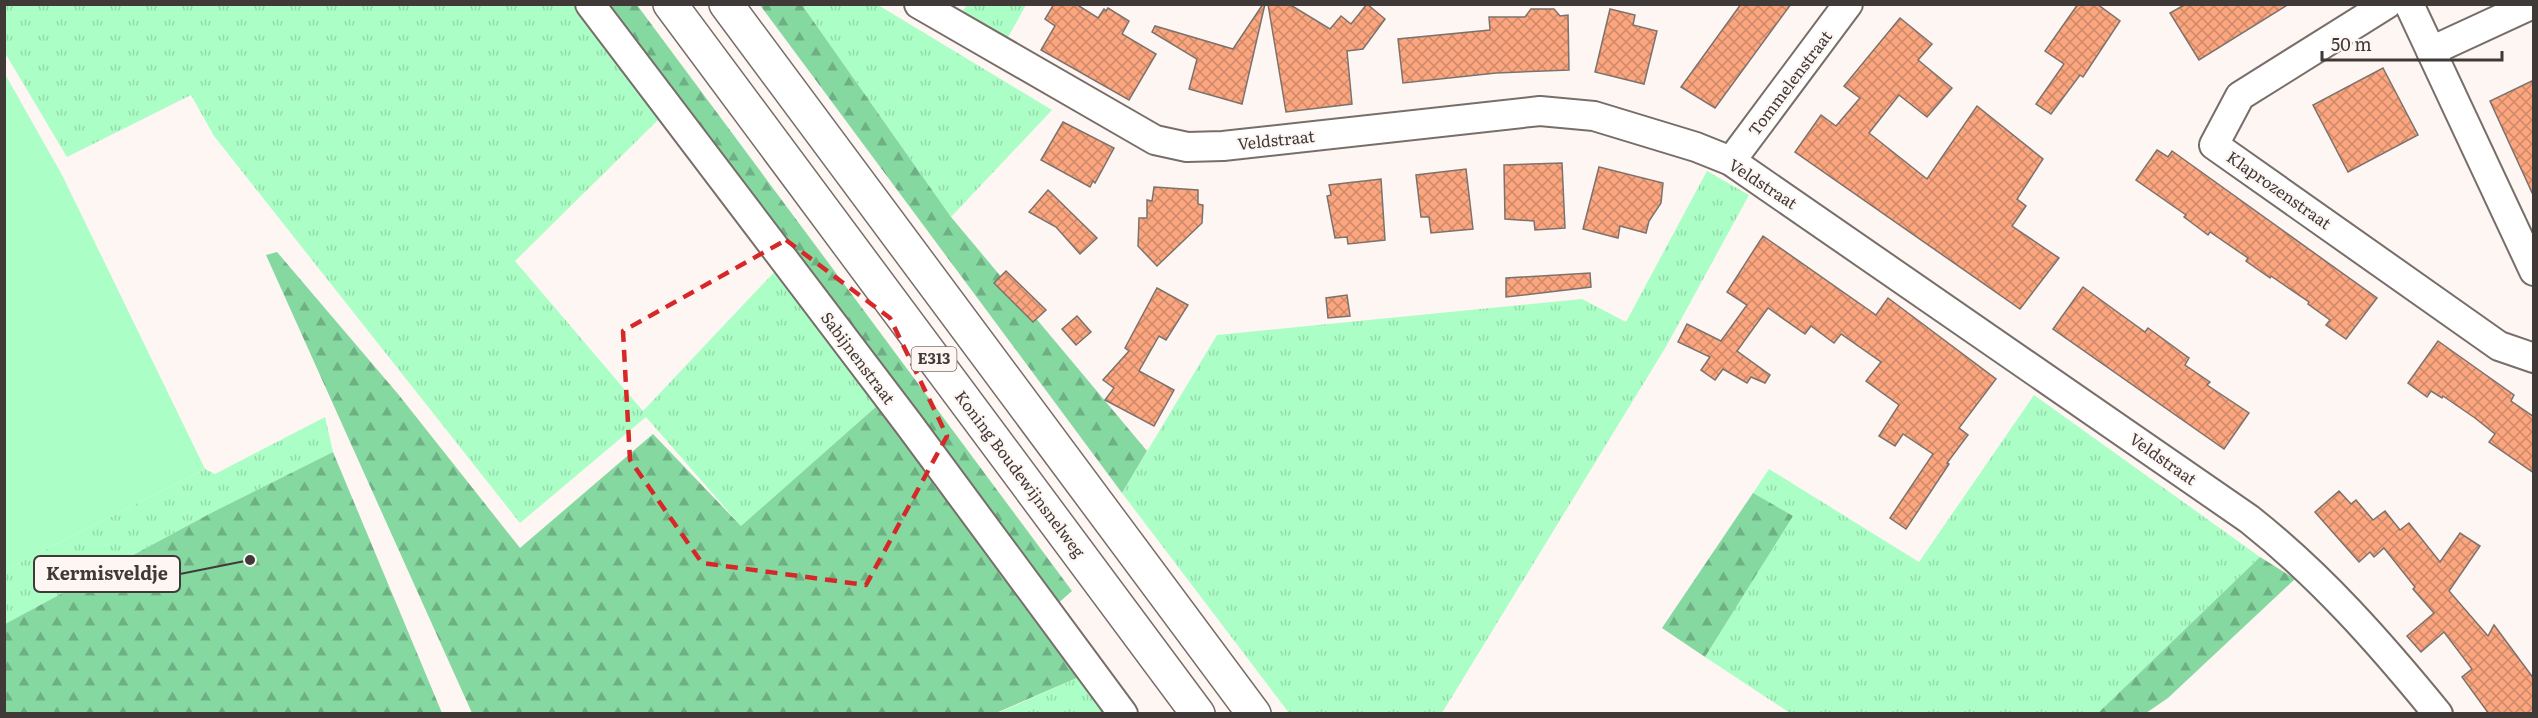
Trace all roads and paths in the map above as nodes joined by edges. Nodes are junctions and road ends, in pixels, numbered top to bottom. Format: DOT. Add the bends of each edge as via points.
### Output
graph roads {
  1 [pos="590,4"];
  2 [pos="670,4"];
  3 [pos="726,4"];
  4 [pos="918,4"];
  5 [pos="1848,4"];
  6 [pos="2386,4"];
  7 [pos="2409,4"];
  8 [pos="2533,4"];
  9 [pos="2431,51"];
  10 [pos="1731,160"];
  11 [pos="2534,271"];
  12 [pos="2534,358"];
  13 [pos="1123,714"];
  14 [pos="1198,714"];
  15 [pos="1254,714"];
  16 [pos="2438,714"];
  1 -- 13 [label="street, Sabijnenstraat"];
  2 -- 14 [label="highway, Koning Boudewijnsnelweg / E313"];
  3 -- 15 [label="highway, E313"];
  4 -- 10 [label="street, Veldstraat" via="1155,140 1186,147 1540,111 1594,116"];
  5 -- 10 [label="street, Tommelenstraat"];
  6 -- 12 [label="street, Klaprozenstraat" via="2240,96 2214,145 2499,346"];
  7 -- 9 [label="street"];
  8 -- 9 [label="street"];
  9 -- 11 [label="street"];
  10 -- 16 [label="street, Veldstraat" via="2249,519 2294,556 2357,618"];
}
